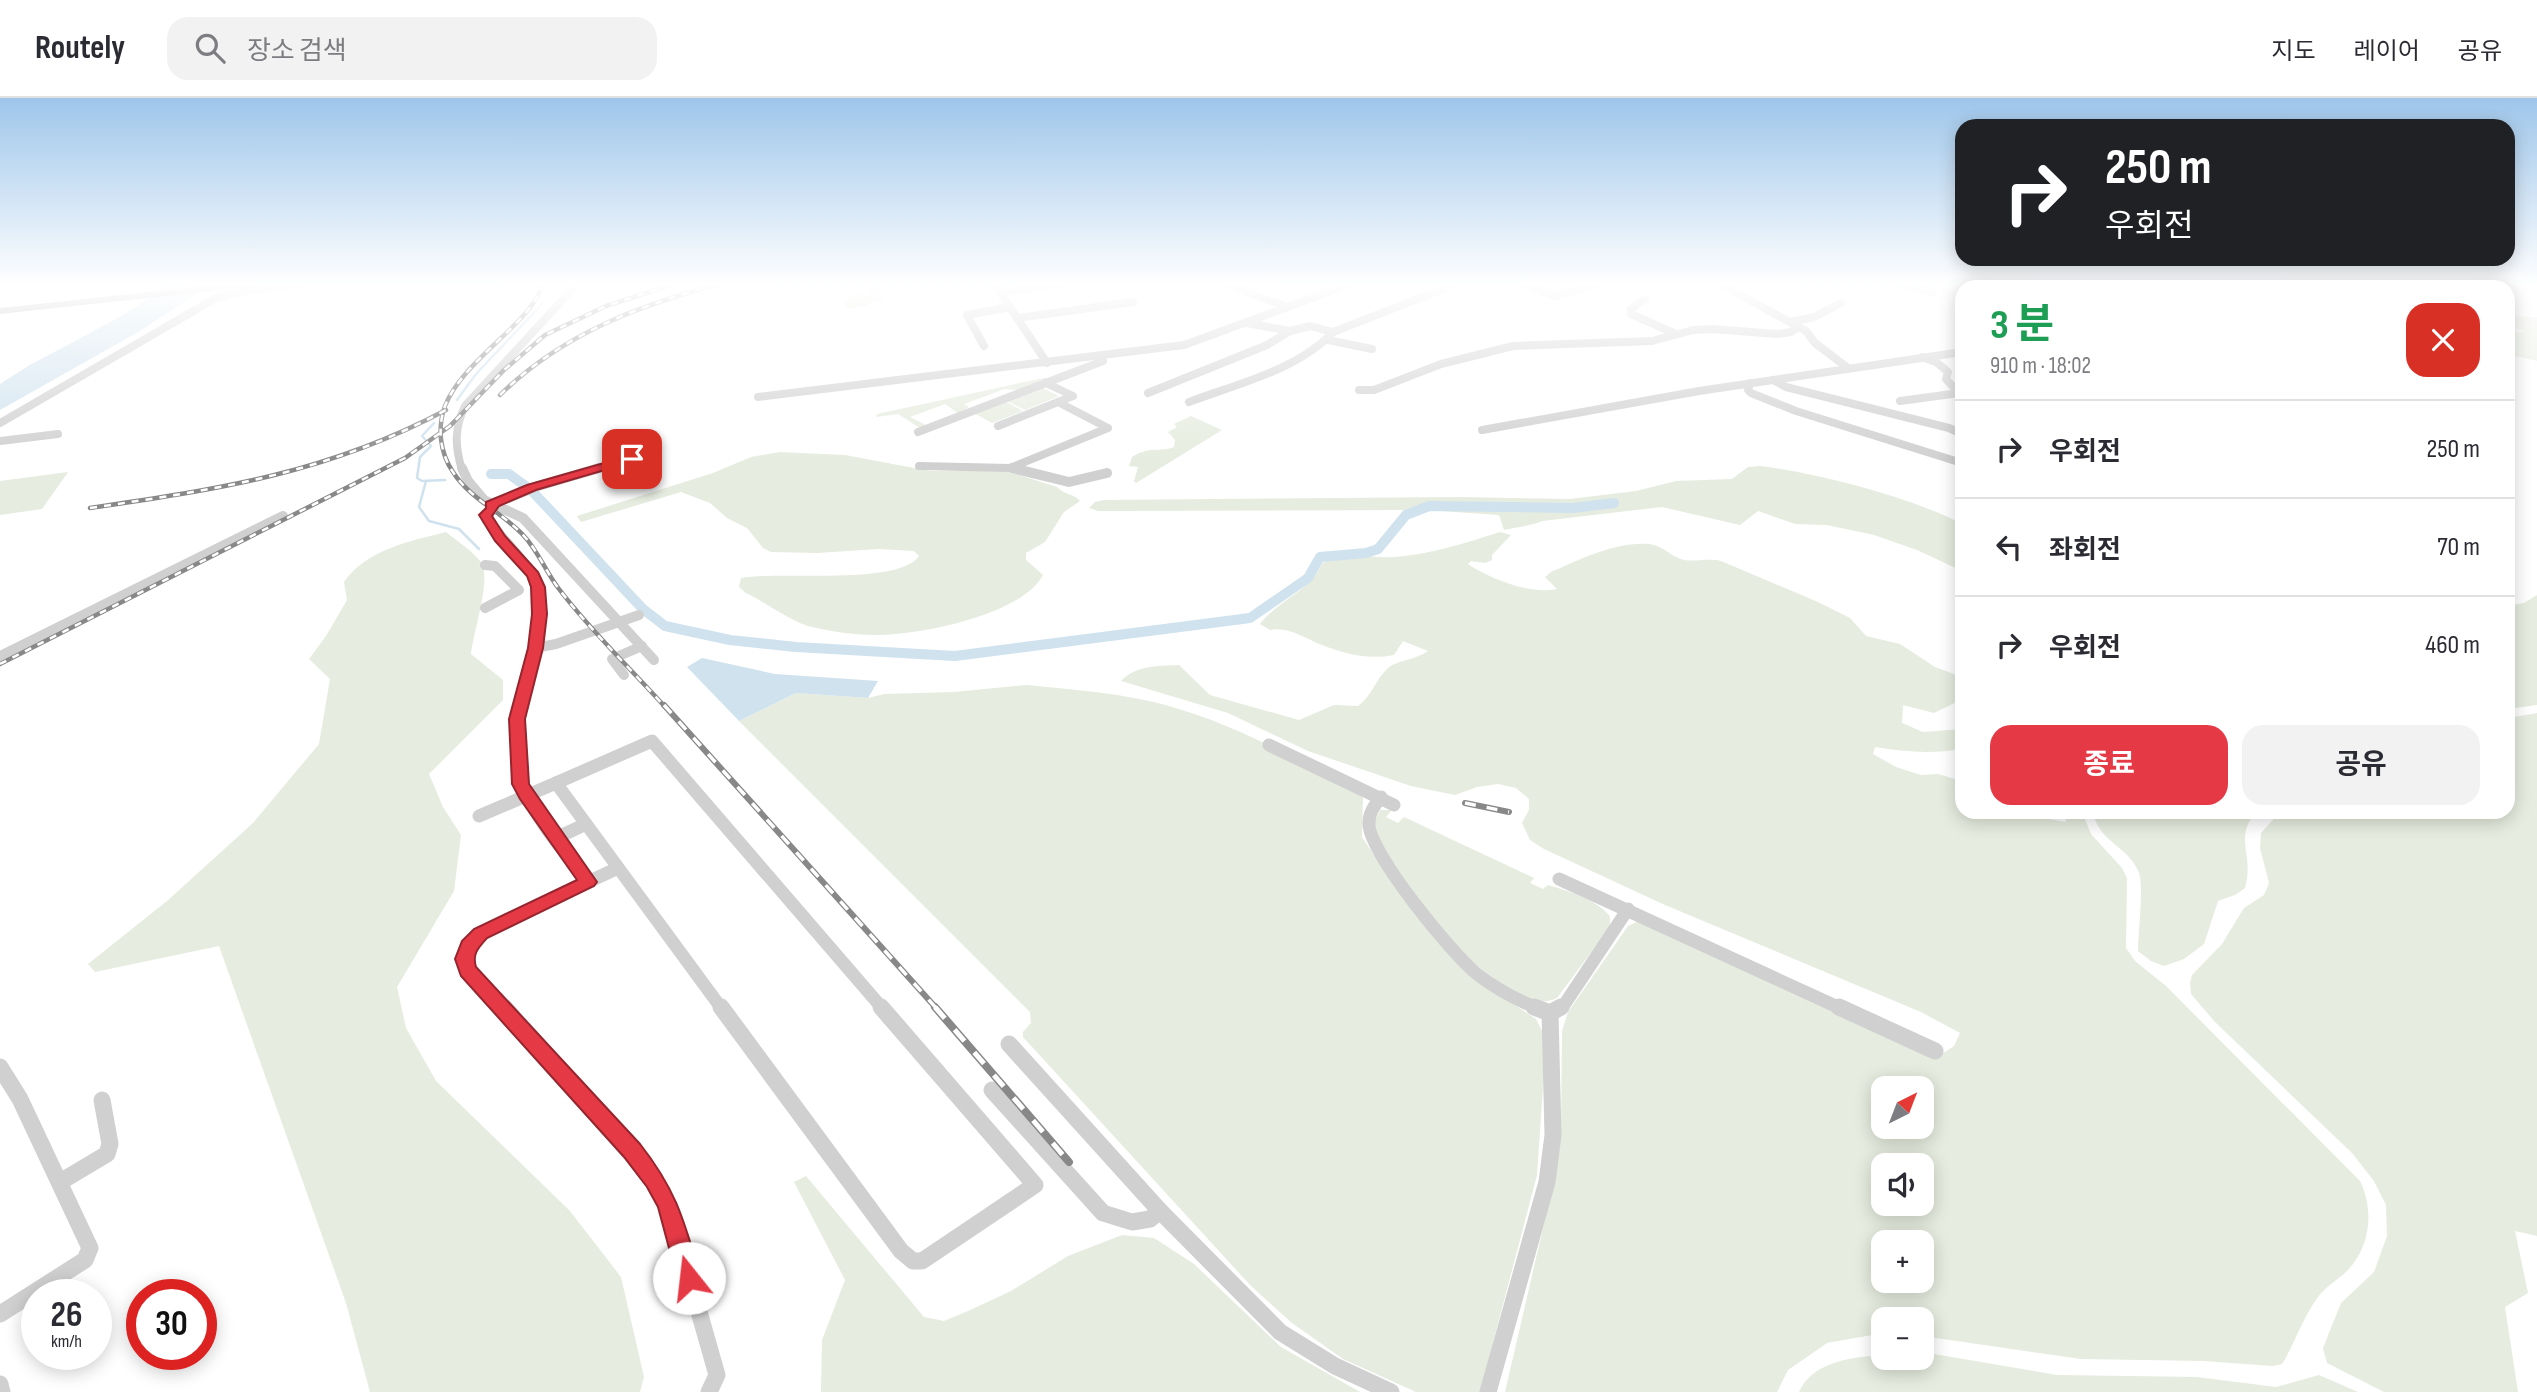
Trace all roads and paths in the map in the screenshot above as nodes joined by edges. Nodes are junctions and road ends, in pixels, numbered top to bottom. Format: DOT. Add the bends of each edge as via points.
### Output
graph roads {
  1 [pos="138,343"];
  2 [pos="522,343"];
  3 [pos="1034,343"];
  4 [pos="1189,343"];
  5 [pos="1270,343"];
  6 [pos="1321,343"];
  7 [pos="1345,343"];
  8 [pos="1612,343"];
  9 [pos="1818,343"];
  10 [pos="1372,349"];
  11 [pos="1955,353"];
  12 [pos="1123,354"];
  13 [pos="1922,356"];
  14 [pos="1047,363"];
  15 [pos="1848,368"];
  16 [pos="1773,380"];
  17 [pos="1046,383"];
  18 [pos="1750,383"];
  19 [pos="1955,389"];
  20 [pos="1359,390"];
  21 [pos="1148,393"];
  22 [pos="1955,394"];
  23 [pos="758,397"];
  24 [pos="1900,401"];
  25 [pos="1058,402"];
  26 [pos="1188,402"];
  27 [pos="0,424"];
  28 [pos="998,426"];
  29 [pos="1482,430"];
  30 [pos="1955,431"];
  31 [pos="918,432"];
  32 [pos="58,434"];
  33 [pos="0,441"];
  34 [pos="651,453"];
  35 [pos="1955,461"];
  36 [pos="919,466"];
  37 [pos="1010,468"];
  38 [pos="1107,473"];
  39 [pos="492,506"];
  40 [pos="283,516"];
  41 [pos="485,565"];
  42 [pos="538,586"];
  43 [pos="519,590"];
  44 [pos="485,608"];
  45 [pos="639,615"];
  46 [pos="620,622"];
  47 [pos="642,646"];
  48 [pos="535,648"];
  49 [pos="0,656"];
  50 [pos="654,660"];
  51 [pos="624,675"];
  52 [pos="1269,745"];
  53 [pos="555,782"];
  54 [pos="526,795"];
  55 [pos="1381,797"];
  56 [pos="1394,805"];
  57 [pos="479,816"];
  58 [pos="586,824"];
  59 [pos="556,838"];
  60 [pos="618,868"];
  61 [pos="1559,879"];
  62 [pos="588,882"];
  63 [pos="1628,909"];
  64 [pos="1550,1013"];
  65 [pos="1009,1044"];
  66 [pos="1935,1051"];
  67 [pos="0,1067"];
  68 [pos="992,1090"];
  69 [pos="102,1100"];
  70 [pos="60,1182"];
  71 [pos="1160,1211"];
  72 [pos="0,1314"];
  73 [pos="0,1384"];
  74 [pos="2,1392"];
  75 [pos="709,1392"];
  76 [pos="1391,1392"];
  77 [pos="1489,1392"];
  1 -- 27 [label="street"];
  2 -- 39 [label="street" via="457,419 463,469 472,487"];
  3 -- 14 [label="street"];
  4 -- 12 [label="street"];
  5 -- 21 [label="street"];
  6 -- 26 [label="street"];
  7 -- 10 [label="street"];
  8 -- 20 [label="street" via="1513,346 1457,359 1374,390"];
  9 -- 15 [label="street"];
  11 -- 13 [label="street"];
  12 -- 14 [label="street"];
  12 -- 17 [label="street"];
  13 -- 15 [label="street"];
  13 -- 19 [label="street" via="1944,367 1946,379"];
  14 -- 23 [label="street"];
  15 -- 16 [label="street"];
  16 -- 18 [label="street"];
  16 -- 30 [label="street"];
  17 -- 25 [label="street" via="1073,396"];
  17 -- 31 [label="street"];
  18 -- 29 [label="street"];
  18 -- 35 [label="street" via="1751,393 1796,411"];
  22 -- 24 [label="street"];
  25 -- 28 [label="street"];
  25 -- 37 [label="street" via="1108,428"];
  32 -- 33 [label="street"];
  34 -- 39 [label="street" via="529,489"];
  36 -- 37 [label="street"];
  37 -- 38 [label="street" via="1069,482"];
  39 -- 42 [label="street" via="486,519"];
  39 -- 46 [label="street" via="523,519"];
  40 -- 49 [label="street"];
  41 -- 43 [label="street" via="495,566"];
  42 -- 43 [label="street"];
  42 -- 48 [label="street"];
  43 -- 44 [label="street"];
  45 -- 46 [label="street"];
  46 -- 47 [label="street"];
  46 -- 48 [label="street"];
  47 -- 50 [label="street"];
  47 -- 51 [label="street" via="612,659"];
  48 -- 54 [label="street" via="517,719 518,773"];
  52 -- 55 [label="street"];
  53 -- 54 [label="street"];
  53 -- 58 [label="street"];
  53 -- 60 [label="street" via="652,741 1035,1185 922,1261 913,1261 901,1251"];
  54 -- 57 [label="street"];
  54 -- 59 [label="street"];
  55 -- 56 [label="street"];
  55 -- 64 [label="street" via="1367,816 1375,844 1446,941 1470,968 1495,986"];
  58 -- 59 [label="street"];
  58 -- 60 [label="street"];
  59 -- 62 [label="street"];
  60 -- 62 [label="street"];
  61 -- 63 [label="street"];
  62 -- 75 [label="street" via="481,933 468,946 465,964 655,1180 668,1206 717,1375"];
  63 -- 64 [label="street" via="1564,1005"];
  63 -- 66 [label="street"];
  64 -- 77 [label="street" via="1553,1135 1546,1182"];
  65 -- 71 [label="street"];
  67 -- 70 [label="street"];
  68 -- 71 [label="street" via="1103,1213 1132,1222 1150,1219"];
  69 -- 70 [label="street" via="110,1144 107,1154"];
  70 -- 72 [label="street" via="90,1248 85,1260"];
  71 -- 76 [label="street" via="1280,1332 1335,1366"];
  73 -- 74 [label="street"];
}
